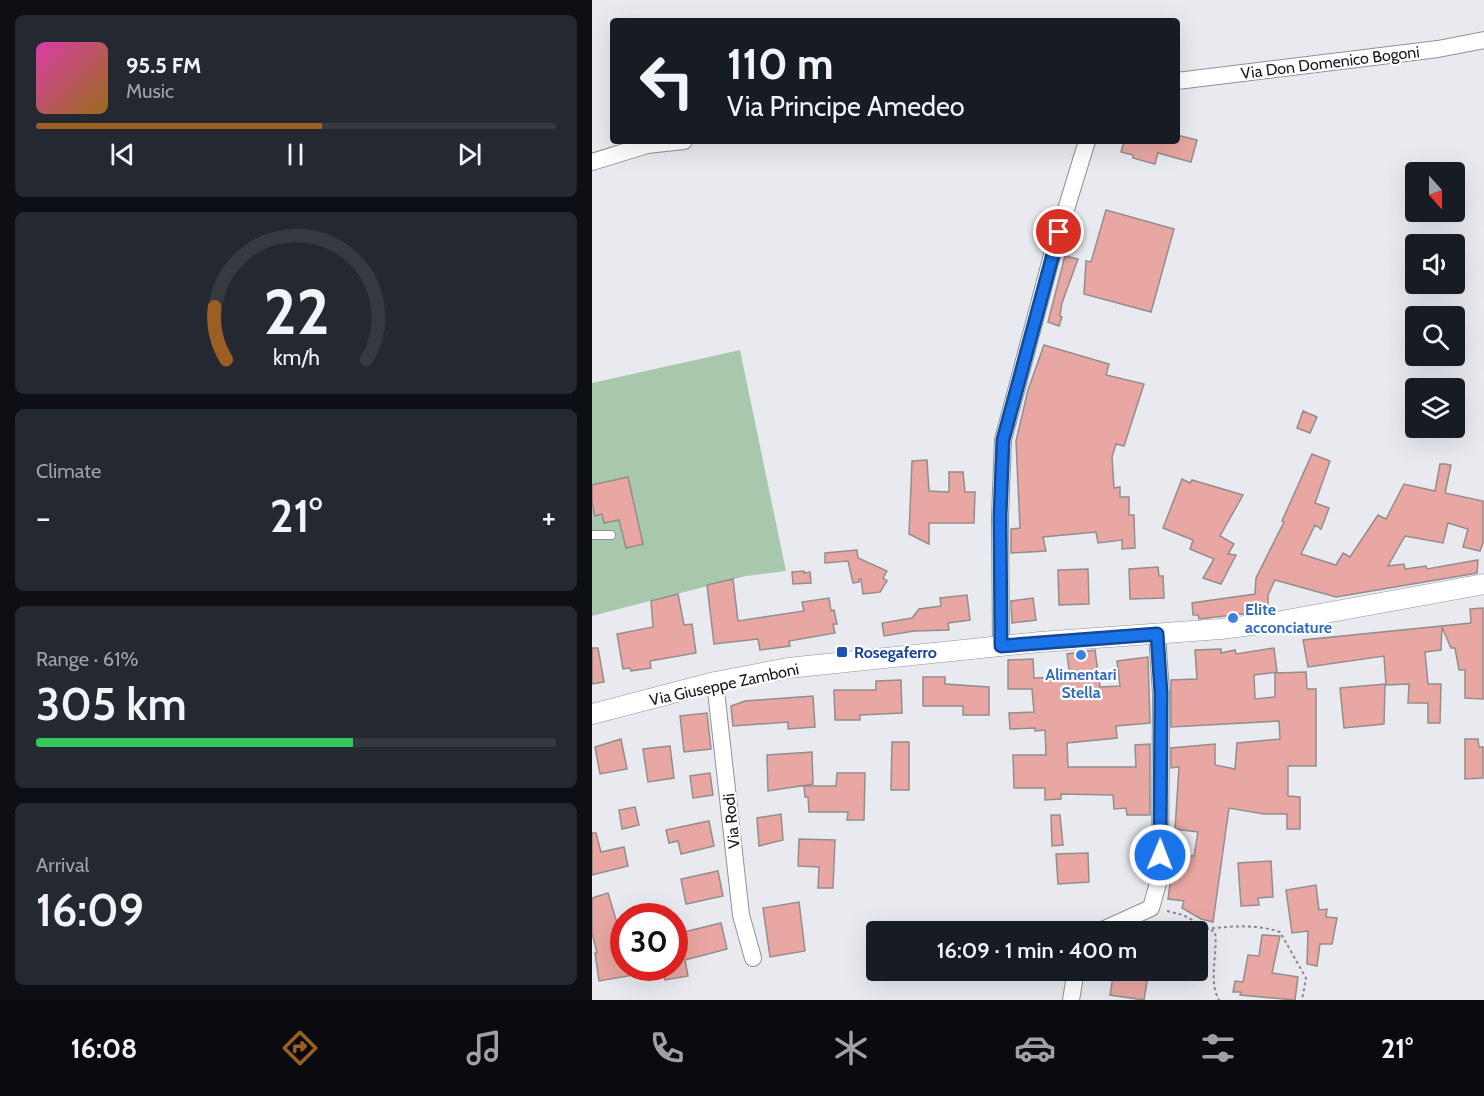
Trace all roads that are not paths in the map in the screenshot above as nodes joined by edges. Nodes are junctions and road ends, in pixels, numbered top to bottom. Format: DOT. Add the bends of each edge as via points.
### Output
graph roads {
  1 [pos="1483,40"];
  2 [pos="1180,81"];
  3 [pos="656,144"];
  4 [pos="1086,144"];
  5 [pos="592,162"];
  6 [pos="592,535"];
  7 [pos="611,535"];
  8 [pos="1483,584"];
  9 [pos="1157,634"];
  10 [pos="1001,646"];
  11 [pos="715,682"];
  12 [pos="592,714"];
  13 [pos="1122,921"];
  14 [pos="753,958"];
  15 [pos="1074,981"];
  16 [pos="1071,1000"];
  1 -- 2 [label="street, Via Don Domenico Bogoni"];
  3 -- 5 [label="street"];
  4 -- 10 [label="street" via="1003,440"];
  6 -- 7 [label="lane"];
  8 -- 9 [label="street, Via Giuseppe Zamboni" via="1276,622"];
  9 -- 10 [label="street, Via Giuseppe Zamboni"];
  9 -- 13 [label="street" via="1161,693 1160,876 1151,908"];
  10 -- 11 [label="street, Via Giuseppe Zamboni" via="788,668"];
  11 -- 12 [label="street, Via Giuseppe Zamboni"];
  11 -- 14 [label="street, Via Rodi" via="741,915"];
  15 -- 16 [label="street"];
}
